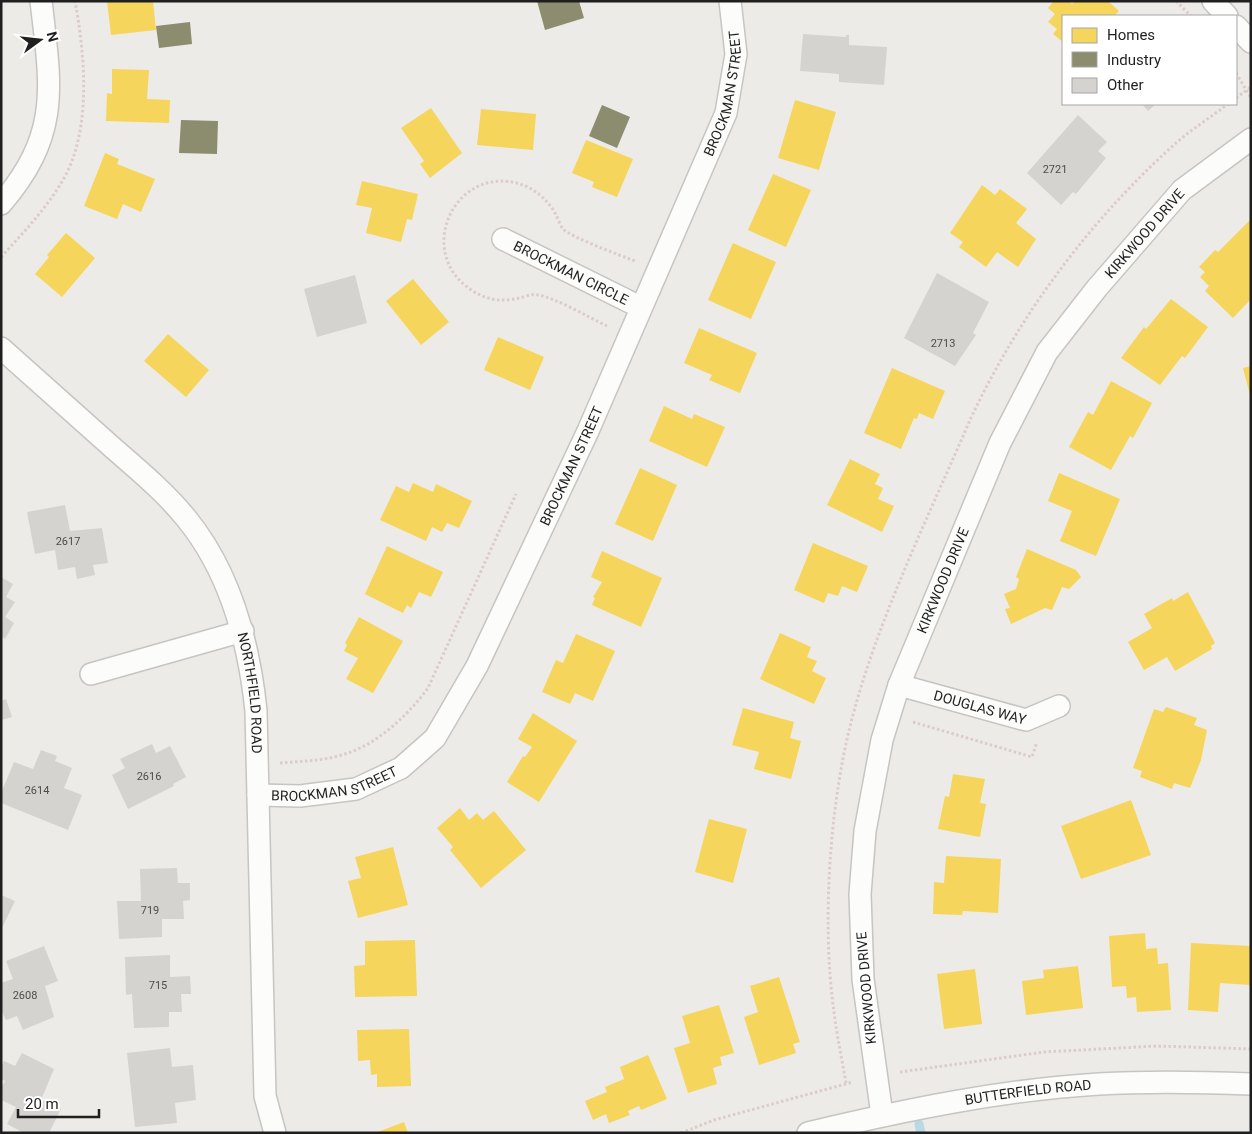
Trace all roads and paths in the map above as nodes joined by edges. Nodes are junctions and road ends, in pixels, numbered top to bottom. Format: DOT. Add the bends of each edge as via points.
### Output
graph roads {
  1 [pos="41,1"];
  2 [pos="730,1"];
  3 [pos="1176,1"];
  4 [pos="1213,1"];
  5 [pos="1189,15"];
  6 [pos="1226,15"];
  7 [pos="1237,27"];
  8 [pos="1251,42"];
  9 [pos="1237,75"];
  10 [pos="1251,87"];
  11 [pos="1246,90"];
  12 [pos="1237,97"];
  13 [pos="1251,98"];
  14 [pos="1251,139"];
  15 [pos="1,204"];
  16 [pos="503,239"];
  17 [pos="640,307"];
  18 [pos="1,348"];
  19 [pos="516,494"];
  20 [pos="243,631"];
  21 [pos="91,674"];
  22 [pos="899,685"];
  23 [pos="1049,710"];
  24 [pos="888,715"];
  25 [pos="257,764"];
  26 [pos="258,795"];
  27 [pos="1251,1049"];
  28 [pos="875,1077"];
  29 [pos="1251,1084"];
  30 [pos="882,1115"];
  31 [pos="275,1133"];
  32 [pos="681,1133"];
  33 [pos="808,1133"];
  1 -- 15 [label="street" via="49,99 44,132 32,163"];
  2 -- 17 [label="street, BROCKMAN STREET" via="736,54 726,113"];
  3 -- 5 [label="path"];
  4 -- 6 [label="street"];
  7 -- 8 [label="street"];
  9 -- 11 [label="path"];
  10 -- 11 [label="path"];
  11 -- 12 [label="path"];
  11 -- 13 [label="path"];
  14 -- 22 [label="street, KIRKWOOD DRIVE" via="1182,190 1097,288 1048,352 1000,444"];
  16 -- 17 [label="street, BROCKMAN CIRCLE"];
  17 -- 26 [label="street, BROCKMAN STREET" via="588,431 477,666 435,738 401,768 356,789 300,796"];
  18 -- 20 [label="street, NORTHFIELD ROAD" via="154,485 186,518 212,558"];
  19 -- 25 [label="path" via="428,688 414,707 377,738 346,754"];
  20 -- 21 [label="street"];
  20 -- 25 [label="street, NORTHFIELD ROAD" via="256,711"];
  22 -- 23 [label="street, DOUGLAS WAY" via="1026,720"];
  22 -- 24 [label="street, KIRKWOOD DRIVE"];
  23 -- 24 [label="path" via="1032,756"];
  24 -- 28 [label="street, KIRKWOOD DRIVE" via="865,831 860,894 863,980"];
  25 -- 26 [label="street, NORTHFIELD ROAD"];
  26 -- 31 [label="street, NORTHFIELD ROAD" via="265,1096"];
  27 -- 28 [label="path" via="1157,1046 1044,1052"];
  28 -- 30 [label="street, KIRKWOOD DRIVE"];
  28 -- 32 [label="path" via="785,1099"];
  29 -- 30 [label="street, BUTTERFIELD ROAD" via="1100,1084 1021,1092"];
  30 -- 33 [label="street, BUTTERFIELD ROAD"];
}
